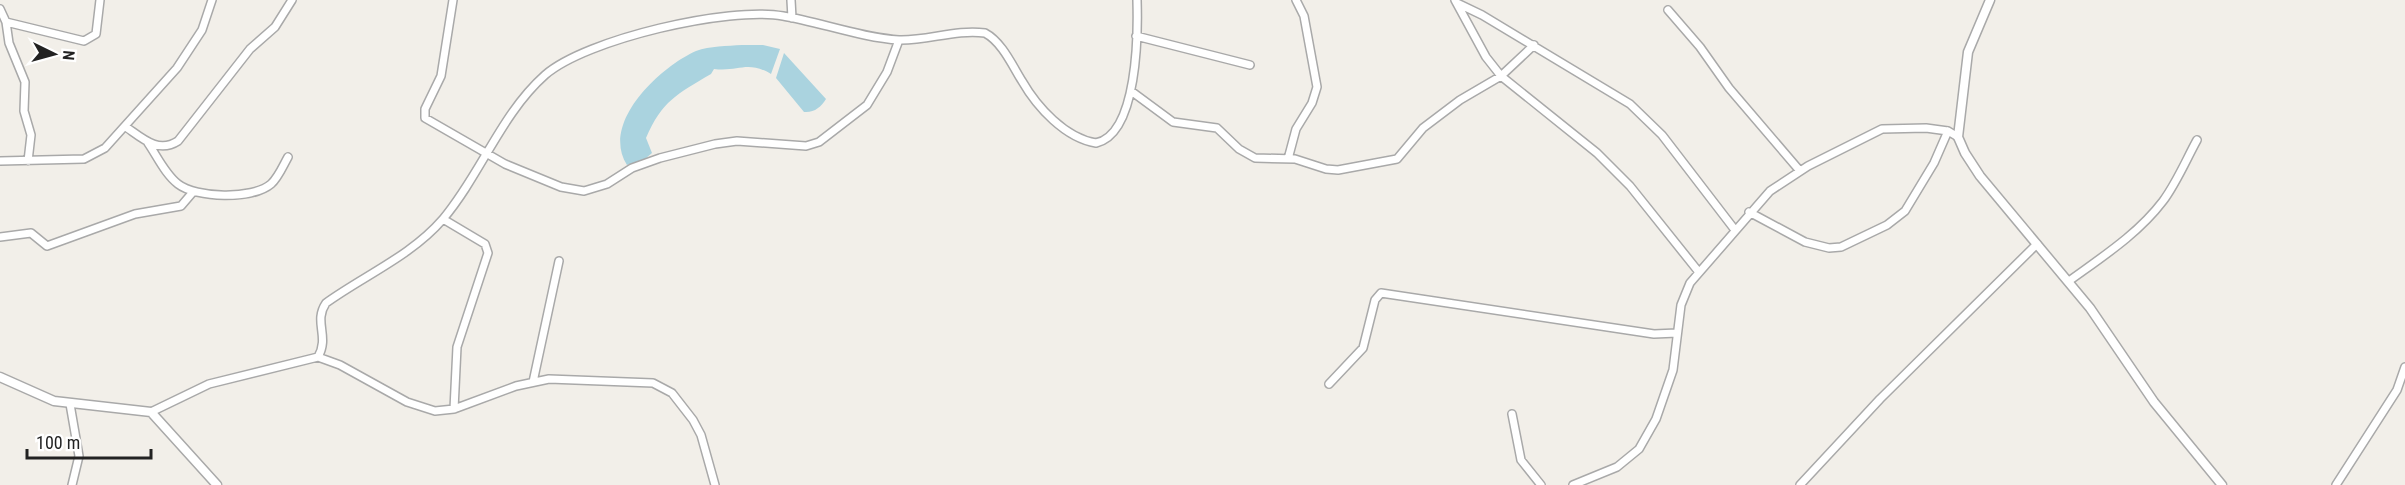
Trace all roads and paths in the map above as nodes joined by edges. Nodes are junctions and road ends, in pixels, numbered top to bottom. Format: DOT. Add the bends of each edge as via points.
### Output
graph roads {
  1 [pos="100,0"];
  2 [pos="212,0"];
  3 [pos="292,0"];
  4 [pos="453,0"];
  5 [pos="791,0"];
  6 [pos="1137,0"];
  7 [pos="1296,0"];
  8 [pos="1990,0"];
  9 [pos="1456,2"];
  10 [pos="0,9"];
  11 [pos="1668,10"];
  12 [pos="792,18"];
  13 [pos="6,22"];
  14 [pos="1136,36"];
  15 [pos="899,40"];
  16 [pos="1534,45"];
  17 [pos="1250,65"];
  18 [pos="1501,76"];
  19 [pos="1131,90"];
  20 [pos="126,127"];
  21 [pos="1948,131"];
  22 [pos="1958,136"];
  23 [pos="2197,140"];
  24 [pos="146,141"];
  25 [pos="486,154"];
  26 [pos="288,157"];
  27 [pos="1288,159"];
  28 [pos="0,161"];
  29 [pos="28,161"];
  30 [pos="1800,171"];
  31 [pos="193,192"];
  32 [pos="1749,212"];
  33 [pos="443,219"];
  34 [pos="1735,230"];
  35 [pos="0,237"];
  36 [pos="2037,244"];
  37 [pos="559,261"];
  38 [pos="1698,271"];
  39 [pos="2068,281"];
  40 [pos="1677,333"];
  41 [pos="318,357"];
  42 [pos="2405,367"];
  43 [pos="0,376"];
  44 [pos="533,382"];
  45 [pos="1329,384"];
  46 [pos="70,404"];
  47 [pos="454,409"];
  48 [pos="151,412"];
  49 [pos="1512,414"];
  50 [pos="72,485"];
  51 [pos="217,485"];
  52 [pos="715,485"];
  53 [pos="1541,485"];
  54 [pos="1573,485"];
  55 [pos="1800,485"];
  56 [pos="2222,485"];
  57 [pos="2336,485"];
  1 -- 13 [label="street" via="96,34 84,41"];
  2 -- 20 [label="street" via="202,30 177,68"];
  3 -- 24 [label="street" via="178,141 161,147"];
  4 -- 25 [label="street" via="441,76 425,109 425,118"];
  5 -- 12 [label="street"];
  6 -- 14 [label="street"];
  7 -- 27 [label="street" via="1304,16 1317,87 1296,129"];
  8 -- 22 [label="street" via="1968,52"];
  9 -- 16 [label="street"];
  9 -- 18 [label="street"];
  10 -- 13 [label="street"];
  11 -- 30 [label="street"];
  12 -- 15 [label="street"];
  12 -- 25 [label="street" via="766,14 721,17 608,42 566,60 531,90"];
  13 -- 29 [label="street" via="9,43 25,82 24,111 31,135"];
  14 -- 17 [label="street"];
  14 -- 19 [label="street"];
  15 -- 19 [label="street" via="980,33 990,36 1048,116 1093,142 1100,142 1113,132 1127,107"];
  15 -- 25 [label="street" via="887,72 867,105 819,142 800,146 737,141 660,158 632,168 607,184 574,191"];
  16 -- 18 [label="street"];
  16 -- 34 [label="street" via="1604,87 1647,119"];
  18 -- 27 [label="street" via="1429,123 1397,159 1326,169"];
  18 -- 38 [label="street" via="1597,153 1630,186"];
  19 -- 27 [label="street" via="1173,122 1217,128 1247,155"];
  20 -- 24 [label="street"];
  20 -- 29 [label="street" via="94,156"];
  21 -- 22 [label="street"];
  21 -- 30 [label="street" via="1910,126 1882,129"];
  21 -- 32 [label="street" via="1905,211 1887,225 1841,247 1805,243"];
  22 -- 36 [label="street" via="1980,176"];
  23 -- 39 [label="street" via="2165,199 2148,219"];
  24 -- 31 [label="street" via="169,176"];
  25 -- 33 [label="street"];
  26 -- 31 [label="street" via="271,184 261,189 225,195"];
  28 -- 29 [label="street"];
  30 -- 32 [label="street" via="1770,191"];
  31 -- 35 [label="street" via="181,206 135,214 47,246 32,233"];
  32 -- 34 [label="street"];
  33 -- 41 [label="street" via="405,253 326,303 320,313 324,343"];
  33 -- 47 [label="street" via="485,244 488,253 457,346"];
  34 -- 38 [label="street"];
  36 -- 39 [label="street"];
  36 -- 55 [label="street" via="1880,399"];
  37 -- 44 [label="street"];
  38 -- 40 [label="street" via="1685,294"];
  39 -- 56 [label="street" via="2162,412"];
  40 -- 45 [label="street" via="1654,334 1547,320 1386,292 1377,296 1363,348"];
  40 -- 54 [label="street" via="1673,370 1656,419 1640,449 1617,467"];
  41 -- 47 [label="street" via="419,407 435,411"];
  41 -- 48 [label="street" via="210,384"];
  42 -- 57 [label="street" via="2397,390"];
  43 -- 46 [label="street" via="44,397"];
  44 -- 47 [label="street"];
  44 -- 52 [label="street" via="571,378 661,386 672,393 693,420"];
  46 -- 48 [label="street"];
  46 -- 50 [label="street" via="79,456"];
  48 -- 51 [label="street"];
  49 -- 53 [label="street" via="1521,460"];
}
